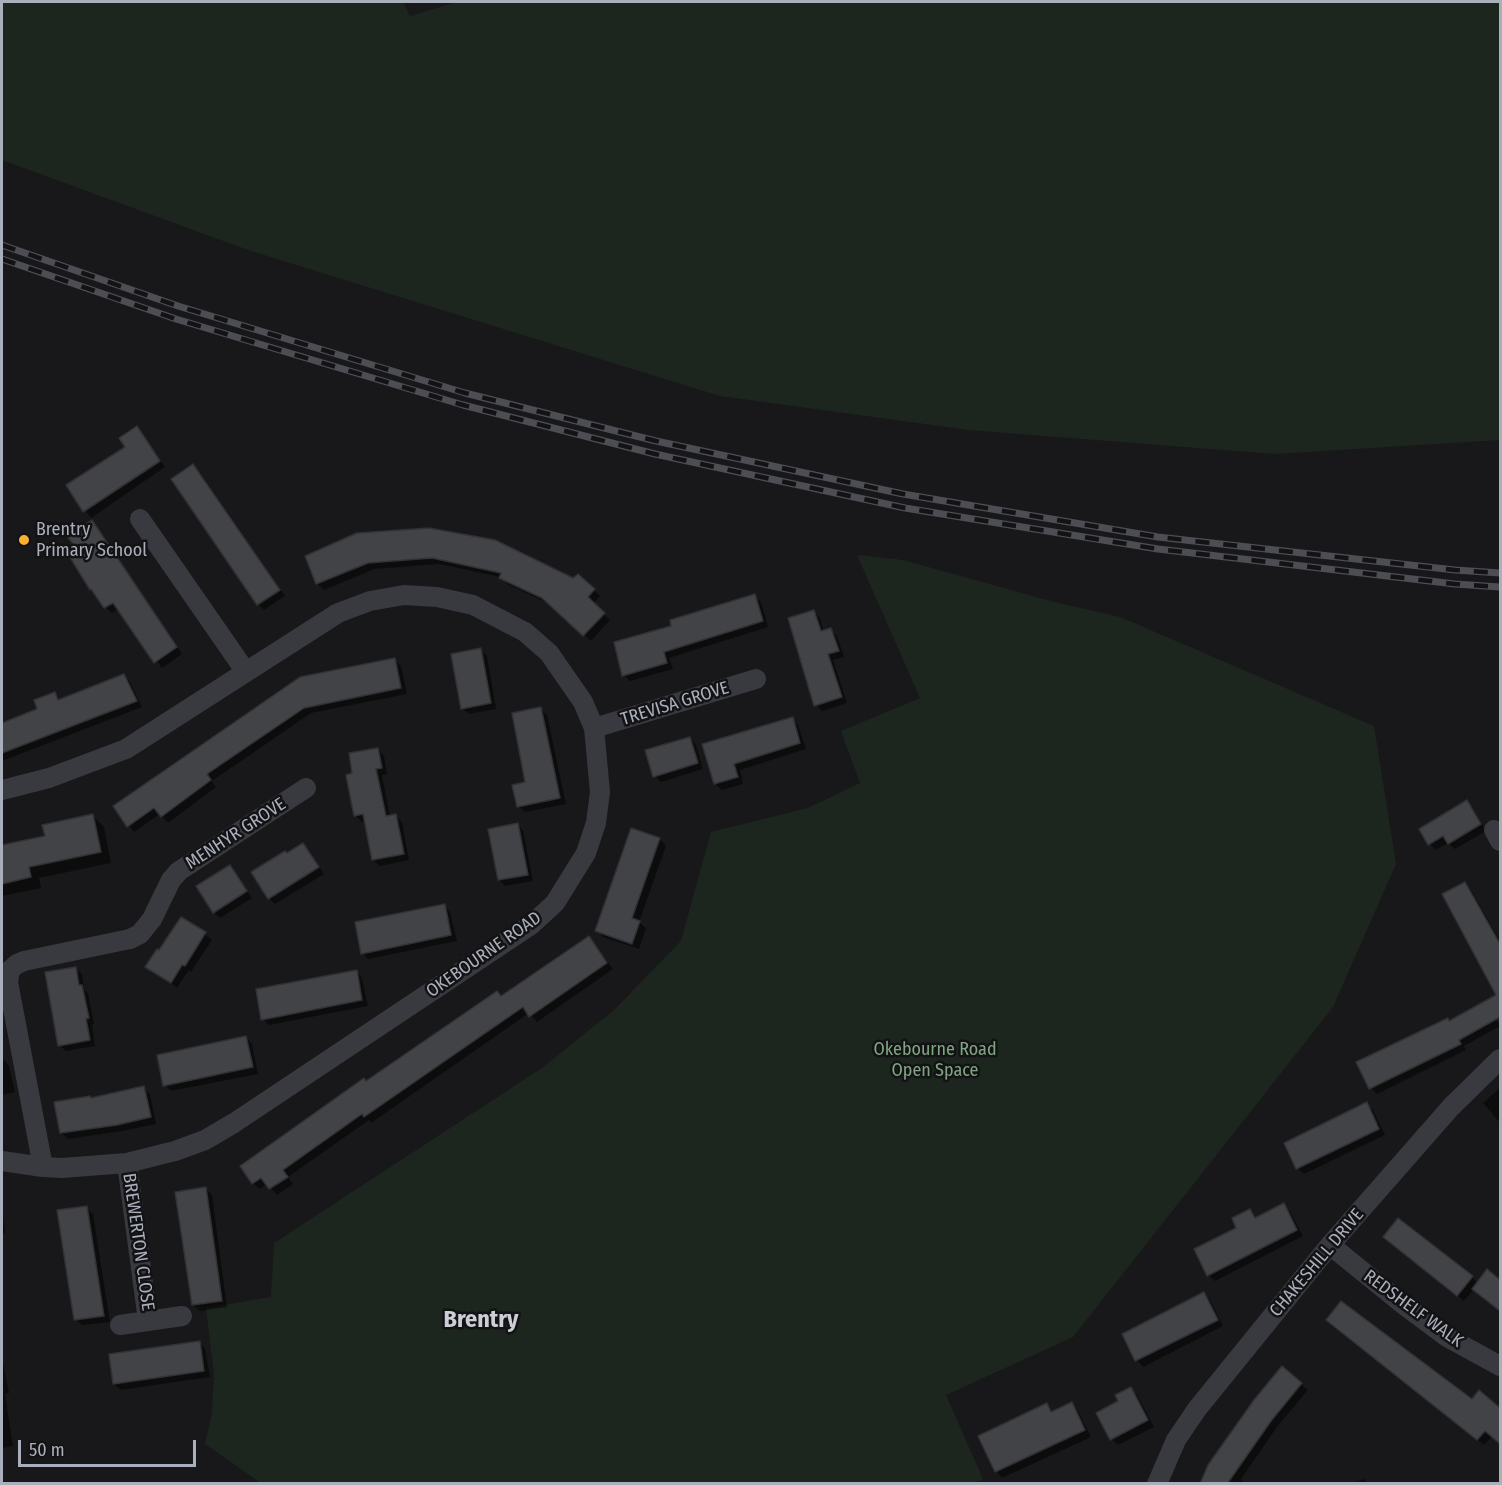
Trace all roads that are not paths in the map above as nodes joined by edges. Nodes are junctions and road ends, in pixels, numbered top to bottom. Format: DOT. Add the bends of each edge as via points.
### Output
graph roads {
  1 [pos="140,519"];
  2 [pos="246,672"];
  3 [pos="756,679"];
  4 [pos="594,729"];
  5 [pos="306,788"];
  6 [pos="2,790"];
  7 [pos="1500,1059"];
  8 [pos="2,1161"];
  9 [pos="127,1163"];
  10 [pos="43,1167"];
  11 [pos="1330,1245"];
  12 [pos="182,1316"];
  13 [pos="148,1321"];
  14 [pos="120,1325"];
  15 [pos="1500,1366"];
  16 [pos="1157,1484"];
  1 -- 2 [label="street"];
  2 -- 4 [label="street, OKEBOURNE ROAD" via="338,613 370,601 404,595 437,597 473,605 525,632 562,671 583,702"];
  2 -- 6 [label="street, OKEBOURNE ROAD" via="126,749 49,778"];
  3 -- 4 [label="street, TREVISA GROVE"];
  4 -- 9 [label="street, OKEBOURNE ROAD" via="600,792 590,843 560,896 531,926 234,1123 205,1140"];
  5 -- 10 [label="street, MENHYR GROVE" via="179,871 140,934 24,961 10,970 8,982"];
  7 -- 11 [label="street, CHAKESHILL DRIVE" via="1451,1107"];
  8 -- 10 [label="street, OKEBOURNE ROAD"];
  9 -- 10 [label="street, OKEBOURNE ROAD"];
  9 -- 13 [label="street, BREWERTON CLOSE"];
  11 -- 15 [label="street, REDSHELF WALK" via="1439,1331"];
  11 -- 16 [label="street, CHAKESHILL DRIVE" via="1197,1409 1176,1440"];
  12 -- 13 [label="street, BREWERTON CLOSE"];
  13 -- 14 [label="street, BREWERTON CLOSE"];
}
